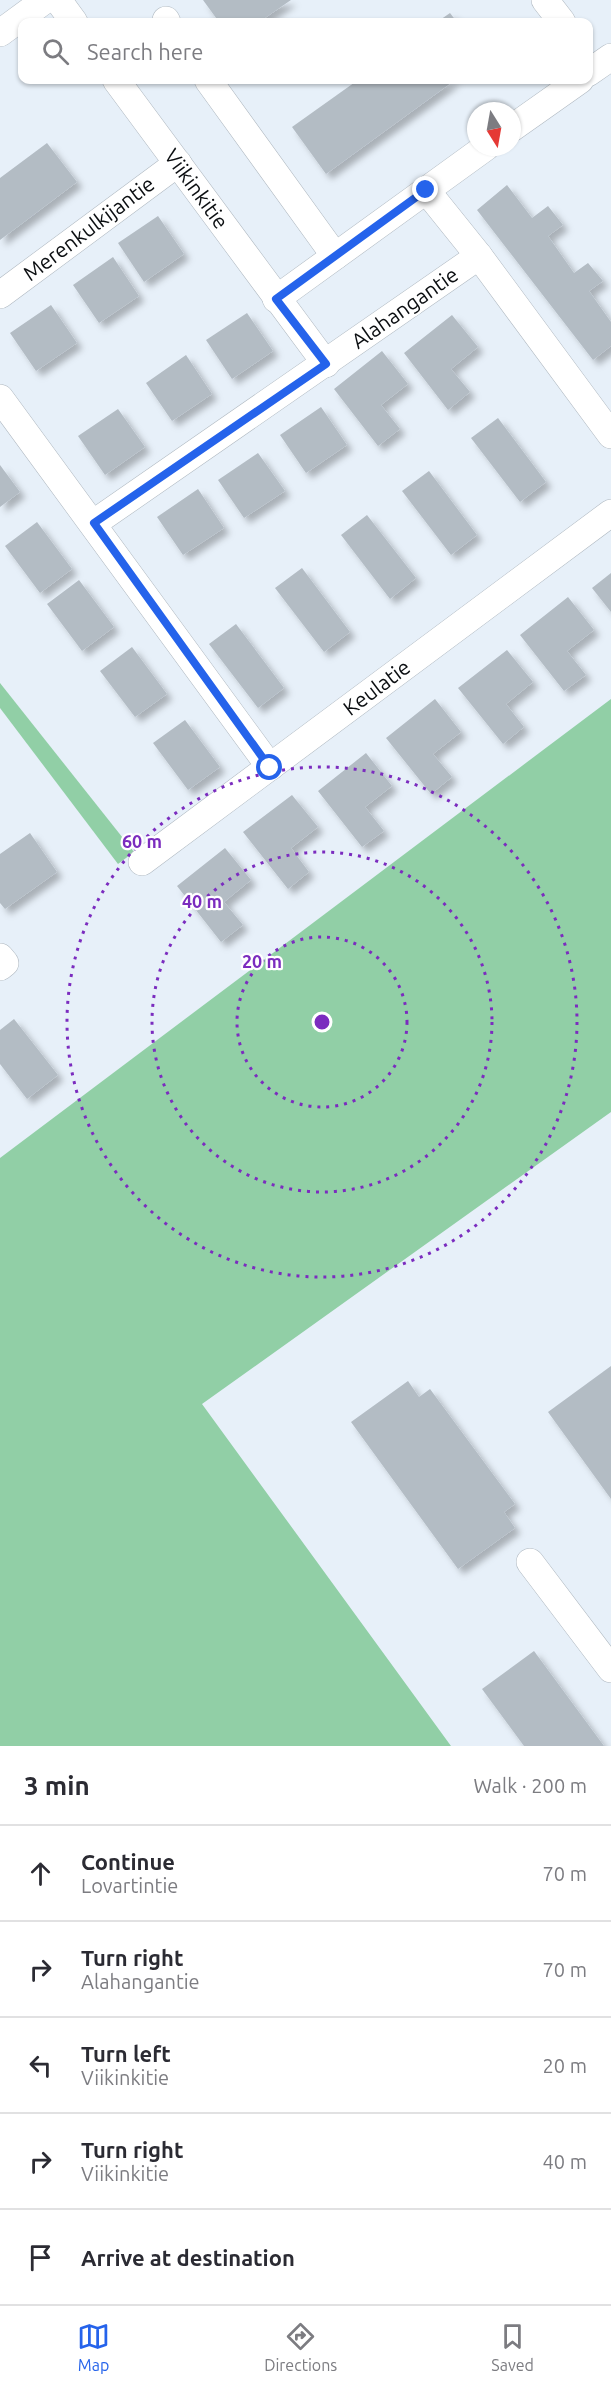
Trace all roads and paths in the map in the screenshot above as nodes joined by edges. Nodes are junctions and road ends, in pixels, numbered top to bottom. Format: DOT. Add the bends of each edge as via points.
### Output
graph roads {
  1 [pos="45,0"];
  2 [pos="58,0"];
  3 [pos="545,0"];
  4 [pos="20,18"];
  5 [pos="71,18"];
  6 [pos="559,18"];
  7 [pos="18,20"];
  8 [pos="0,33"];
  9 [pos="119,84"];
  10 [pos="211,84"];
  11 [pos="570,84"];
  12 [pos="521,121"];
  13 [pos="473,156"];
  14 [pos="178,163"];
  15 [pos="426,190"];
  16 [pos="335,256"];
  17 [pos="479,256"];
  18 [pos="0,295"];
  19 [pos="276,299"];
  20 [pos="326,364"];
  21 [pos="0,398"];
  22 [pos="603,408"];
  23 [pos="611,435"];
  24 [pos="611,513"];
  25 [pos="94,523"];
  26 [pos="270,768"];
  27 [pos="142,862"];
  28 [pos="0,957"];
  29 [pos="0,967"];
  30 [pos="530,1562"];
  31 [pos="611,1669"];
  1 -- 4 [label="street"];
  2 -- 5 [label="street"];
  3 -- 6 [label="street"];
  7 -- 8 [label="street"];
  9 -- 14 [label="street, Viikinkitie"];
  10 -- 16 [label="street"];
  11 -- 12 [label="street"];
  13 -- 15 [label="street"];
  14 -- 18 [label="street, Merenkulkijantie"];
  14 -- 19 [label="street, Viikinkitie"];
  15 -- 16 [label="street"];
  15 -- 17 [label="street"];
  16 -- 19 [label="street"];
  17 -- 20 [label="street, Alahangantie"];
  17 -- 22 [label="street"];
  19 -- 20 [label="street, Viikinkitie"];
  20 -- 25 [label="street, Alahangantie"];
  21 -- 25 [label="street"];
  22 -- 23 [label="street"];
  24 -- 26 [label="street, Keulatie"];
  25 -- 26 [label="street"];
  26 -- 27 [label="street, Keulatie"];
  28 -- 29 [label="street" via="5,963"];
  30 -- 31 [label="street"];
}
